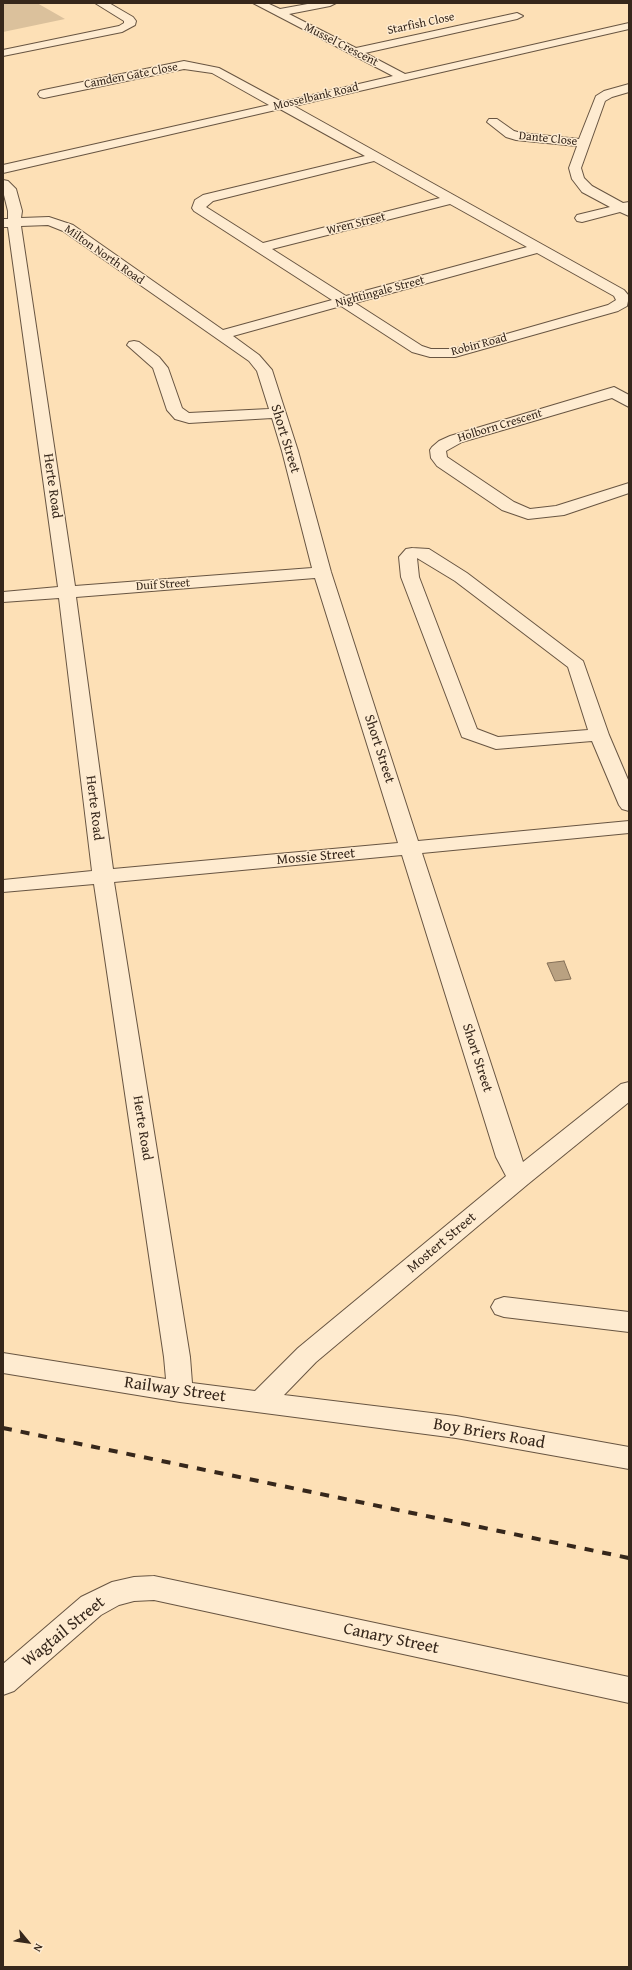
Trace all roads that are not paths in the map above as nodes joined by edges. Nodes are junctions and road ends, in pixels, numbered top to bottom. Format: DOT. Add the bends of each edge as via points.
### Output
graph roads {
  1 [pos="101,3"];
  2 [pos="259,3"];
  3 [pos="330,3"];
  4 [pos="279,14"];
  5 [pos="517,16"];
  6 [pos="629,26"];
  7 [pos="355,52"];
  8 [pos="3,53"];
  9 [pos="403,77"];
  10 [pos="629,88"];
  11 [pos="44,94"];
  12 [pos="281,105"];
  13 [pos="493,122"];
  14 [pos="584,143"];
  15 [pos="376,157"];
  16 [pos="3,169"];
  17 [pos="3,184"];
  18 [pos="452,199"];
  19 [pos="626,208"];
  20 [pos="582,218"];
  21 [pos="9,222"];
  22 [pos="261,248"];
  23 [pos="539,248"];
  24 [pos="344,302"];
  25 [pos="221,335"];
  26 [pos="134,345"];
  27 [pos="629,388"];
  28 [pos="614,392"];
  29 [pos="629,402"];
  30 [pos="277,413"];
  31 [pos="629,488"];
  32 [pos="322,572"];
  33 [pos="67,592"];
  34 [pos="3,597"];
  35 [pos="599,735"];
  36 [pos="629,805"];
  37 [pos="629,827"];
  38 [pos="410,848"];
  39 [pos="103,876"];
  40 [pos="3,886"];
  41 [pos="629,1090"];
  42 [pos="519,1178"];
  43 [pos="504,1307"];
  44 [pos="629,1322"];
  45 [pos="3,1363"];
  46 [pos="180,1392"];
  47 [pos="261,1402"];
  48 [pos="348,1413"];
  49 [pos="629,1458"];
  50 [pos="154,1588"];
  51 [pos="3,1682"];
  52 [pos="629,1690"];
  1 -- 8 [label="street" via="129,19 129,25 122,29"];
  2 -- 4 [label="street, Mussel Crescent"];
  3 -- 4 [label="street, Mussel Crescent"];
  4 -- 7 [label="street, Mussel Crescent"];
  5 -- 7 [label="street, Starfish Close"];
  6 -- 9 [label="street, Mosselbank Road"];
  7 -- 9 [label="street, Mussel Crescent"];
  9 -- 12 [label="street, Mosselbank Road"];
  10 -- 14 [label="street" via="600,98"];
  11 -- 12 [label="street, Camden Gate Close" via="192,65 215,70"];
  12 -- 15 [label="street, Robin Road"];
  12 -- 16 [label="street, Mosselbank Road"];
  13 -- 14 [label="street, Dante Close" via="510,134 520,137"];
  14 -- 19 [label="street" via="575,168 578,180 587,189"];
  15 -- 18 [label="street, Robin Road"];
  15 -- 22 [label="street, Robin Road" via="208,198 200,203 199,208 202,211"];
  17 -- 21 [label="street" via="9,189 13,201"];
  18 -- 22 [label="street, Wren Street"];
  18 -- 23 [label="street, Robin Road"];
  19 -- 20 [label="street"];
  21 -- 25 [label="street, Milton North Road" via="49,221 68,228"];
  21 -- 33 [label="street, Herte Road"];
  22 -- 24 [label="street, Robin Road"];
  23 -- 24 [label="street, Nightingale Street"];
  23 -- 24 [label="street, Robin Road" via="619,293 624,299 622,303 614,308 455,353 430,354 417,349"];
  24 -- 25 [label="street, Nightingale Street"];
  25 -- 30 [label="street, Short Street" via="254,358 264,370"];
  26 -- 30 [label="street" via="154,360 160,368 175,410 181,416 189,418"];
  27 -- 28 [label="street, Holborn Crescent"];
  28 -- 29 [label="street"];
  28 -- 31 [label="street, Holborn Crescent" via="456,439 440,447 438,455 443,463 508,506 528,514 558,511"];
  30 -- 32 [label="street, Short Street" via="290,451"];
  32 -- 33 [label="street, Duif Street"];
  32 -- 38 [label="street, Short Street"];
  33 -- 34 [label="street, Duif Street"];
  33 -- 39 [label="street, Herte Road"];
  35 -- 35 [label="street" via="496,743 469,733 410,577 408,557 412,553 423,553 461,577 576,665"];
  35 -- 36 [label="street"];
  37 -- 38 [label="street, Mossie Street"];
  38 -- 39 [label="street, Mossie Street"];
  38 -- 42 [label="street, Short Street" via="508,1157"];
  39 -- 40 [label="street, Mossie Street"];
  39 -- 46 [label="street, Herte Road" via="177,1357"];
  41 -- 42 [label="street, Mostert Street"];
  42 -- 47 [label="street, Mostert Street" via="307,1355"];
  43 -- 44 [label="street"];
  45 -- 46 [label="street, Railway Street"];
  46 -- 47 [label="street, Railway Street"];
  47 -- 48 [label="street, Railway Street"];
  48 -- 49 [label="street, Boy Briers Road" via="456,1426"];
  50 -- 51 [label="street, Wagtail Street" via="134,1588 112,1594 91,1606"];
  50 -- 52 [label="street, Canary Street"];
}
